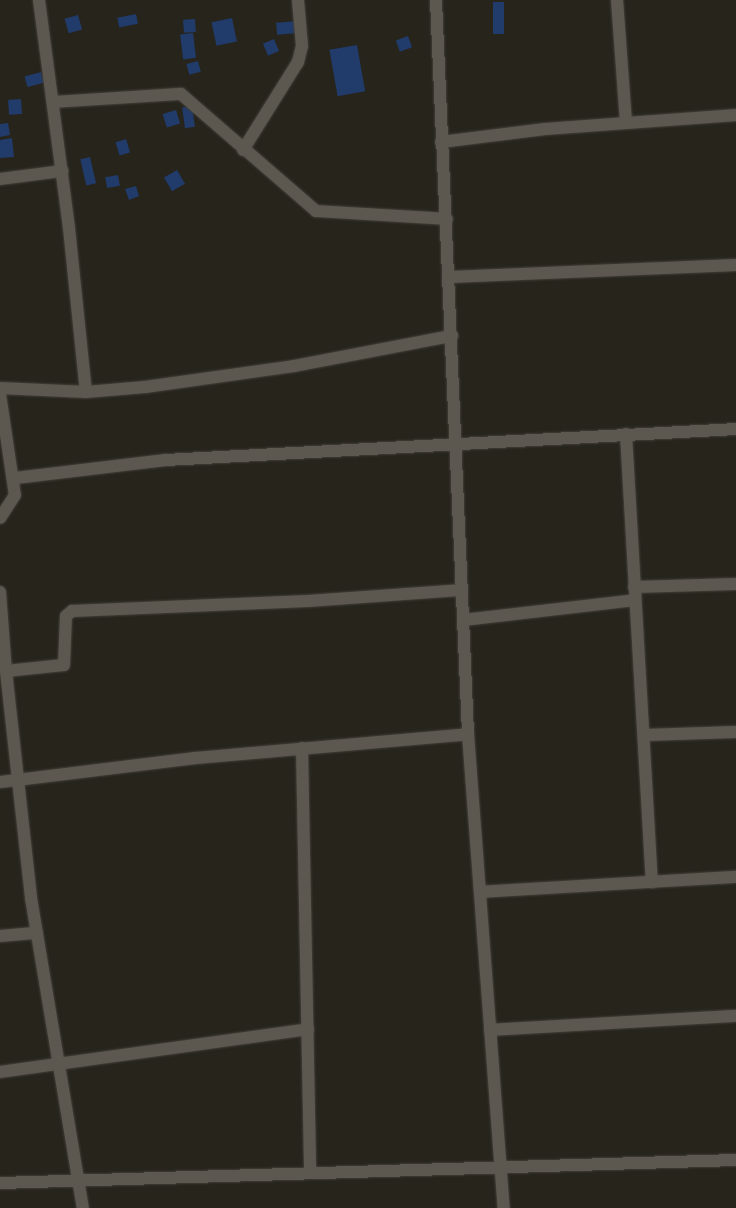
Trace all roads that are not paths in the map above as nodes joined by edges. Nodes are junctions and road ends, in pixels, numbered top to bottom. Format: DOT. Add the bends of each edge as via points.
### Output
graph roads {
  1 [pos="39,0"];
  2 [pos="298,0"];
  3 [pos="436,0"];
  4 [pos="617,0"];
  5 [pos="53,102"];
  6 [pos="736,115"];
  7 [pos="626,122"];
  8 [pos="441,142"];
  9 [pos="243,150"];
  10 [pos="62,171"];
  11 [pos="0,179"];
  12 [pos="447,219"];
  13 [pos="736,265"];
  14 [pos="450,278"];
  15 [pos="452,336"];
  16 [pos="0,388"];
  17 [pos="86,392"];
  18 [pos="0,394"];
  19 [pos="736,429"];
  20 [pos="626,434"];
  21 [pos="453,443"];
  22 [pos="15,478"];
  23 [pos="0,518"];
  24 [pos="736,584"];
  25 [pos="460,590"];
  26 [pos="0,592"];
  27 [pos="634,593"];
  28 [pos="462,620"];
  29 [pos="6,671"];
  30 [pos="736,732"];
  31 [pos="468,734"];
  32 [pos="644,735"];
  33 [pos="302,748"];
  34 [pos="20,780"];
  35 [pos="0,782"];
  36 [pos="736,877"];
  37 [pos="652,882"];
  38 [pos="480,892"];
  39 [pos="37,932"];
  40 [pos="0,936"];
  41 [pos="736,1016"];
  42 [pos="308,1030"];
  43 [pos="490,1030"];
  44 [pos="59,1063"];
  45 [pos="0,1072"];
  46 [pos="736,1160"];
  47 [pos="500,1166"];
  48 [pos="310,1172"];
  49 [pos="76,1181"];
  50 [pos="0,1183"];
  51 [pos="83,1208"];
  52 [pos="504,1208"];
  1 -- 5 [label="street"];
  2 -- 9 [label="street" via="302,46 298,62"];
  3 -- 8 [label="street"];
  4 -- 7 [label="street"];
  5 -- 9 [label="street" via="181,94 189,97"];
  5 -- 10 [label="street"];
  6 -- 7 [label="street"];
  7 -- 8 [label="street"];
  8 -- 12 [label="street"];
  9 -- 12 [label="street" via="316,211"];
  10 -- 11 [label="street"];
  10 -- 17 [label="street"];
  12 -- 14 [label="street"];
  13 -- 14 [label="street"];
  14 -- 15 [label="street"];
  15 -- 17 [label="street" via="225,377"];
  15 -- 21 [label="street"];
  16 -- 17 [label="street"];
  18 -- 22 [label="street"];
  19 -- 20 [label="street"];
  20 -- 21 [label="street"];
  20 -- 27 [label="street"];
  21 -- 22 [label="street" via="156,460"];
  21 -- 25 [label="street"];
  22 -- 23 [label="street" via="12,503"];
  24 -- 27 [label="street"];
  25 -- 28 [label="street"];
  25 -- 29 [label="street" via="308,601 72,611 66,616 64,665"];
  26 -- 29 [label="street"];
  27 -- 28 [label="street"];
  27 -- 32 [label="street"];
  28 -- 31 [label="street"];
  29 -- 34 [label="street"];
  30 -- 32 [label="street"];
  31 -- 33 [label="street"];
  31 -- 38 [label="street"];
  32 -- 37 [label="street"];
  33 -- 34 [label="street"];
  33 -- 42 [label="street"];
  34 -- 35 [label="street"];
  34 -- 39 [label="street"];
  36 -- 37 [label="street"];
  37 -- 38 [label="street"];
  38 -- 43 [label="street"];
  39 -- 40 [label="street"];
  39 -- 44 [label="street"];
  41 -- 43 [label="street"];
  42 -- 44 [label="street"];
  42 -- 48 [label="street"];
  43 -- 47 [label="street"];
  44 -- 45 [label="street"];
  44 -- 49 [label="street"];
  46 -- 47 [label="street"];
  47 -- 48 [label="street"];
  47 -- 52 [label="street"];
  48 -- 49 [label="street"];
  49 -- 50 [label="street"];
  49 -- 51 [label="street"];
}
